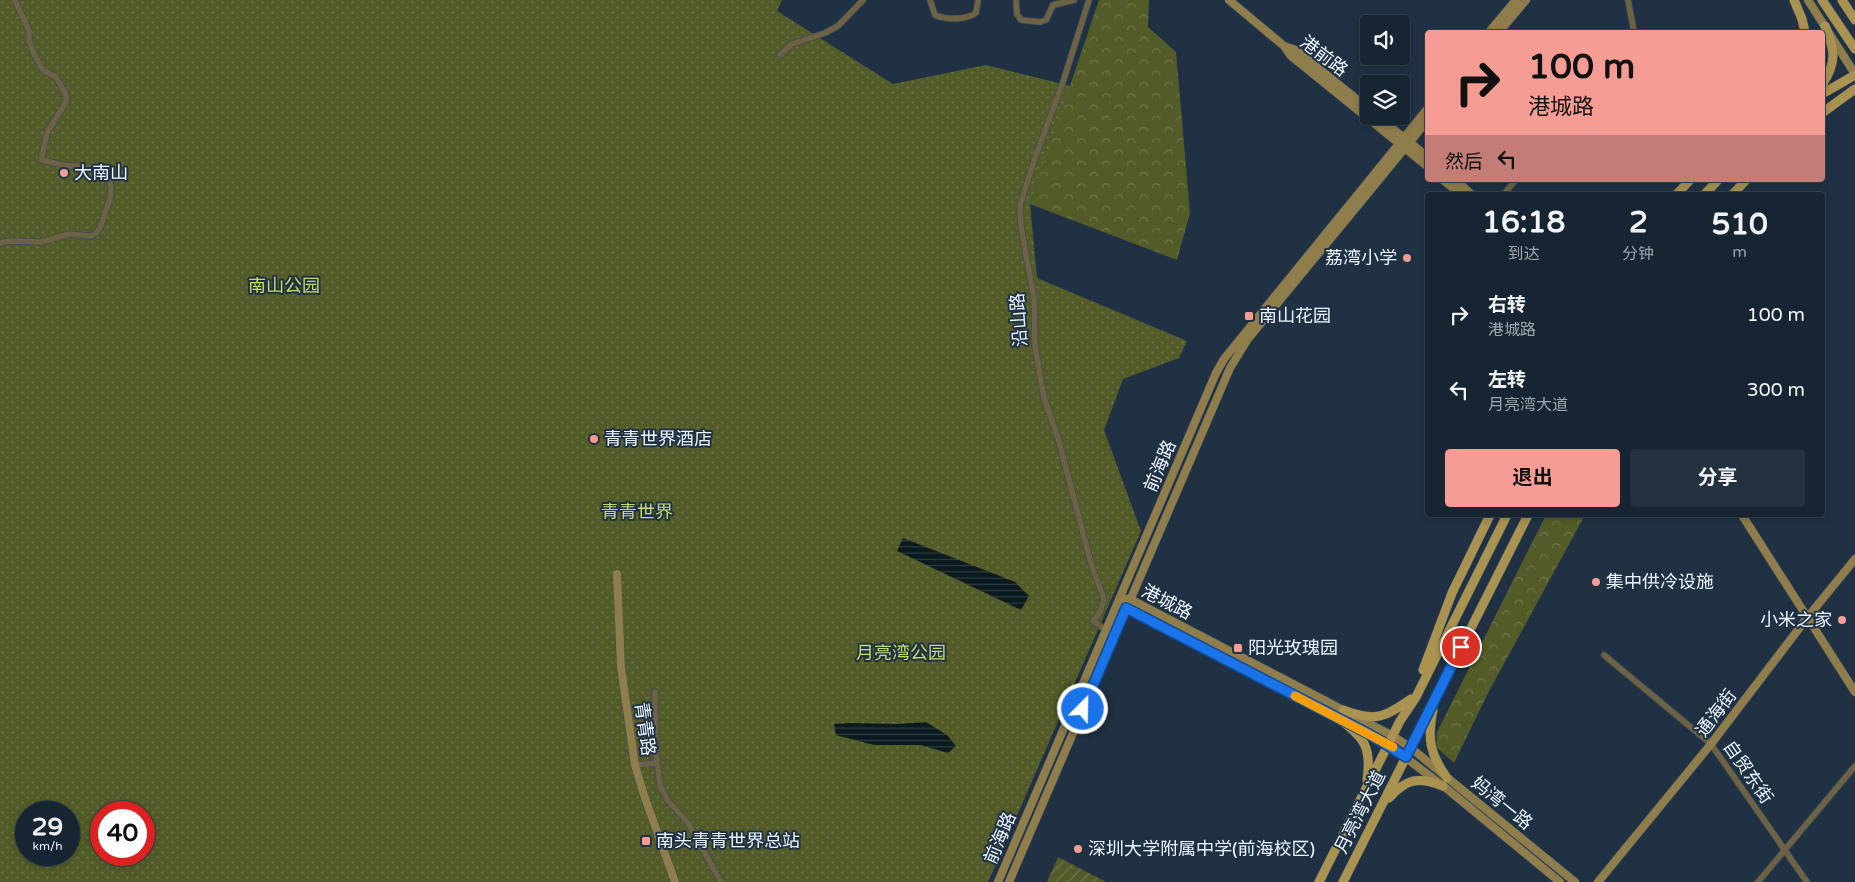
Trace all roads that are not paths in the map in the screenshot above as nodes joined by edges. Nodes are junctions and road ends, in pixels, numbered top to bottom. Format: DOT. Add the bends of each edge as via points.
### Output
graph roads {
  1 [pos="15,0"];
  2 [pos="863,0"];
  3 [pos="930,0"];
  4 [pos="978,0"];
  5 [pos="1016,0"];
  6 [pos="1074,0"];
  7 [pos="1089,0"];
  8 [pos="1229,0"];
  9 [pos="1516,0"];
  10 [pos="1526,0"];
  11 [pos="1628,0"];
  12 [pos="1794,0"];
  13 [pos="1808,0"];
  14 [pos="1822,0"];
  15 [pos="1842,0"];
  16 [pos="1855,20"];
  17 [pos="1825,26"];
  18 [pos="1491,30"];
  19 [pos="1501,30"];
  20 [pos="1634,30"];
  21 [pos="1804,30"];
  22 [pos="1284,46"];
  23 [pos="1855,49"];
  24 [pos="780,54"];
  25 [pos="1855,74"];
  26 [pos="1825,80"];
  27 [pos="1855,89"];
  28 [pos="1825,92"];
  29 [pos="1360,102"];
  30 [pos="1825,111"];
  31 [pos="1425,112"];
  32 [pos="1425,123"];
  33 [pos="1386,125"];
  34 [pos="1404,143"];
  35 [pos="1425,155"];
  36 [pos="1425,164"];
  37 [pos="1446,182"];
  38 [pos="1458,182"];
  39 [pos="1514,182"];
  40 [pos="1688,182"];
  41 [pos="1716,182"];
  42 [pos="1744,182"];
  43 [pos="1458,192"];
  44 [pos="1469,192"];
  45 [pos="1506,192"];
  46 [pos="1679,192"];
  47 [pos="1707,192"];
  48 [pos="1735,192"];
  49 [pos="0,243"];
  50 [pos="1489,517"];
  51 [pos="1506,517"];
  52 [pos="1527,517"];
  53 [pos="1743,517"];
  54 [pos="1855,560"];
  55 [pos="617,574"];
  56 [pos="1119,599"];
  57 [pos="1130,599"];
  58 [pos="1126,608"];
  59 [pos="1806,618"];
  60 [pos="1106,630"];
  61 [pos="1604,655"];
  62 [pos="1420,687"];
  63 [pos="655,692"];
  64 [pos="1855,692"];
  65 [pos="1416,696"];
  66 [pos="1436,697"];
  67 [pos="1340,714"];
  68 [pos="1393,736"];
  69 [pos="1388,744"];
  70 [pos="1711,744"];
  71 [pos="1411,748"];
  72 [pos="1406,757"];
  73 [pos="656,763"];
  74 [pos="635,765"];
  75 [pos="1855,766"];
  76 [pos="1445,782"];
  77 [pos="1363,795"];
  78 [pos="1380,808"];
  79 [pos="1784,850"];
  80 [pos="675,882"];
  81 [pos="722,882"];
  82 [pos="998,882"];
  83 [pos="1009,882"];
  84 [pos="1319,882"];
  85 [pos="1343,882"];
  86 [pos="1560,882"];
  87 [pos="1575,882"];
  88 [pos="1598,882"];
  89 [pos="1758,882"];
  90 [pos="1807,882"];
  1 -- 49 [label="street" via="29,30 35,56 43,70 56,77 69,95 47,133 41,160 99,168 105,171 111,188 100,228 91,236 68,234 42,242"];
  2 -- 24 [label="street" via="838,26 792,44"];
  3 -- 4 [label="street" via="935,15 942,18 970,17 976,13"];
  5 -- 6 [label="street" via="1017,14 1022,20 1040,22 1046,20 1053,5"];
  7 -- 60 [label="street, 沿山路" via="1020,205 1034,298 1035,346 1044,398 1104,599 1093,621"];
  8 -- 22 [label="street, 港前路"];
  9 -- 18 [label="street"];
  10 -- 19 [label="street"];
  11 -- 20 [label="street"];
  12 -- 21 [label="main road"];
  13 -- 17 [label="street"];
  14 -- 23 [label="main road"];
  15 -- 16 [label="main road"];
  17 -- 25 [label="street"];
  17 -- 26 [label="main road" via="1833,58"];
  22 -- 29 [label="street, 港前路" via="1296,50"];
  22 -- 34 [label="street, 港前路" via="1291,56"];
  25 -- 28 [label="main road"];
  27 -- 30 [label="main road"];
  31 -- 34 [label="street, 前海路"];
  32 -- 34 [label="street, 前海路"];
  33 -- 34 [label="street, 港前路"];
  34 -- 35 [label="street, 港前路"];
  34 -- 36 [label="street, 港前路"];
  34 -- 56 [label="street, 前海路" via="1224,358"];
  34 -- 57 [label="street, 前海路" via="1239,353 1223,382"];
  37 -- 43 [label="street"];
  38 -- 44 [label="street"];
  39 -- 45 [label="street"];
  40 -- 46 [label="main road"];
  41 -- 47 [label="main road"];
  42 -- 48 [label="main road"];
  50 -- 62 [label="main road" via="1452,593 1422,672"];
  51 -- 62 [label="main road, 月亮湾大道"];
  52 -- 66 [label="main road, 月亮湾大道"];
  53 -- 59 [label="street"];
  54 -- 59 [label="street, 通海街"];
  55 -- 74 [label="street, 青青路" via="621,667"];
  56 -- 57 [label="street, 港城路"];
  56 -- 58 [label="street, 港城路"];
  56 -- 60 [label="street, 前海路"];
  57 -- 58 [label="street, 前海路"];
  57 -- 67 [label="street, 港城路"];
  58 -- 67 [label="street, 港城路"];
  58 -- 83 [label="street, 前海路"];
  59 -- 64 [label="street"];
  59 -- 70 [label="street, 通海街"];
  60 -- 82 [label="street, 前海路"];
  61 -- 70 [label="street, 自贸东街"];
  62 -- 65 [label="main road, 月亮湾大道"];
  63 -- 73 [label="street"];
  65 -- 67 [label="main road" via="1386,715"];
  65 -- 68 [label="main road, 月亮湾大道"];
  66 -- 71 [label="main road, 月亮湾大道"];
  66 -- 76 [label="main road" via="1430,724 1430,744"];
  67 -- 68 [label="street, 港城路"];
  67 -- 69 [label="street, 港城路"];
  67 -- 77 [label="main road" via="1366,746 1369,766"];
  68 -- 69 [label="main road, 月亮湾大道"];
  68 -- 71 [label="street, 港城路"];
  69 -- 72 [label="street, 港城路"];
  69 -- 77 [label="main road, 月亮湾大道"];
  70 -- 79 [label="street, 自贸东街"];
  70 -- 88 [label="street, 通海街"];
  71 -- 72 [label="main road, 月亮湾大道"];
  71 -- 76 [label="street, 妈湾一路"];
  72 -- 76 [label="street, 妈湾一路"];
  72 -- 78 [label="main road, 月亮湾大道"];
  73 -- 74 [label="street"];
  73 -- 81 [label="street" via="660,784 668,801 688,823"];
  74 -- 80 [label="street, 青青路"];
  75 -- 79 [label="street"];
  76 -- 78 [label="main road" via="1419,779 1408,782"];
  76 -- 86 [label="street, 妈湾一路"];
  76 -- 87 [label="street, 妈湾一路"];
  77 -- 84 [label="main road, 月亮湾大道"];
  78 -- 85 [label="main road, 月亮湾大道"];
  79 -- 89 [label="street"];
  79 -- 90 [label="street, 自贸东街"];
}
